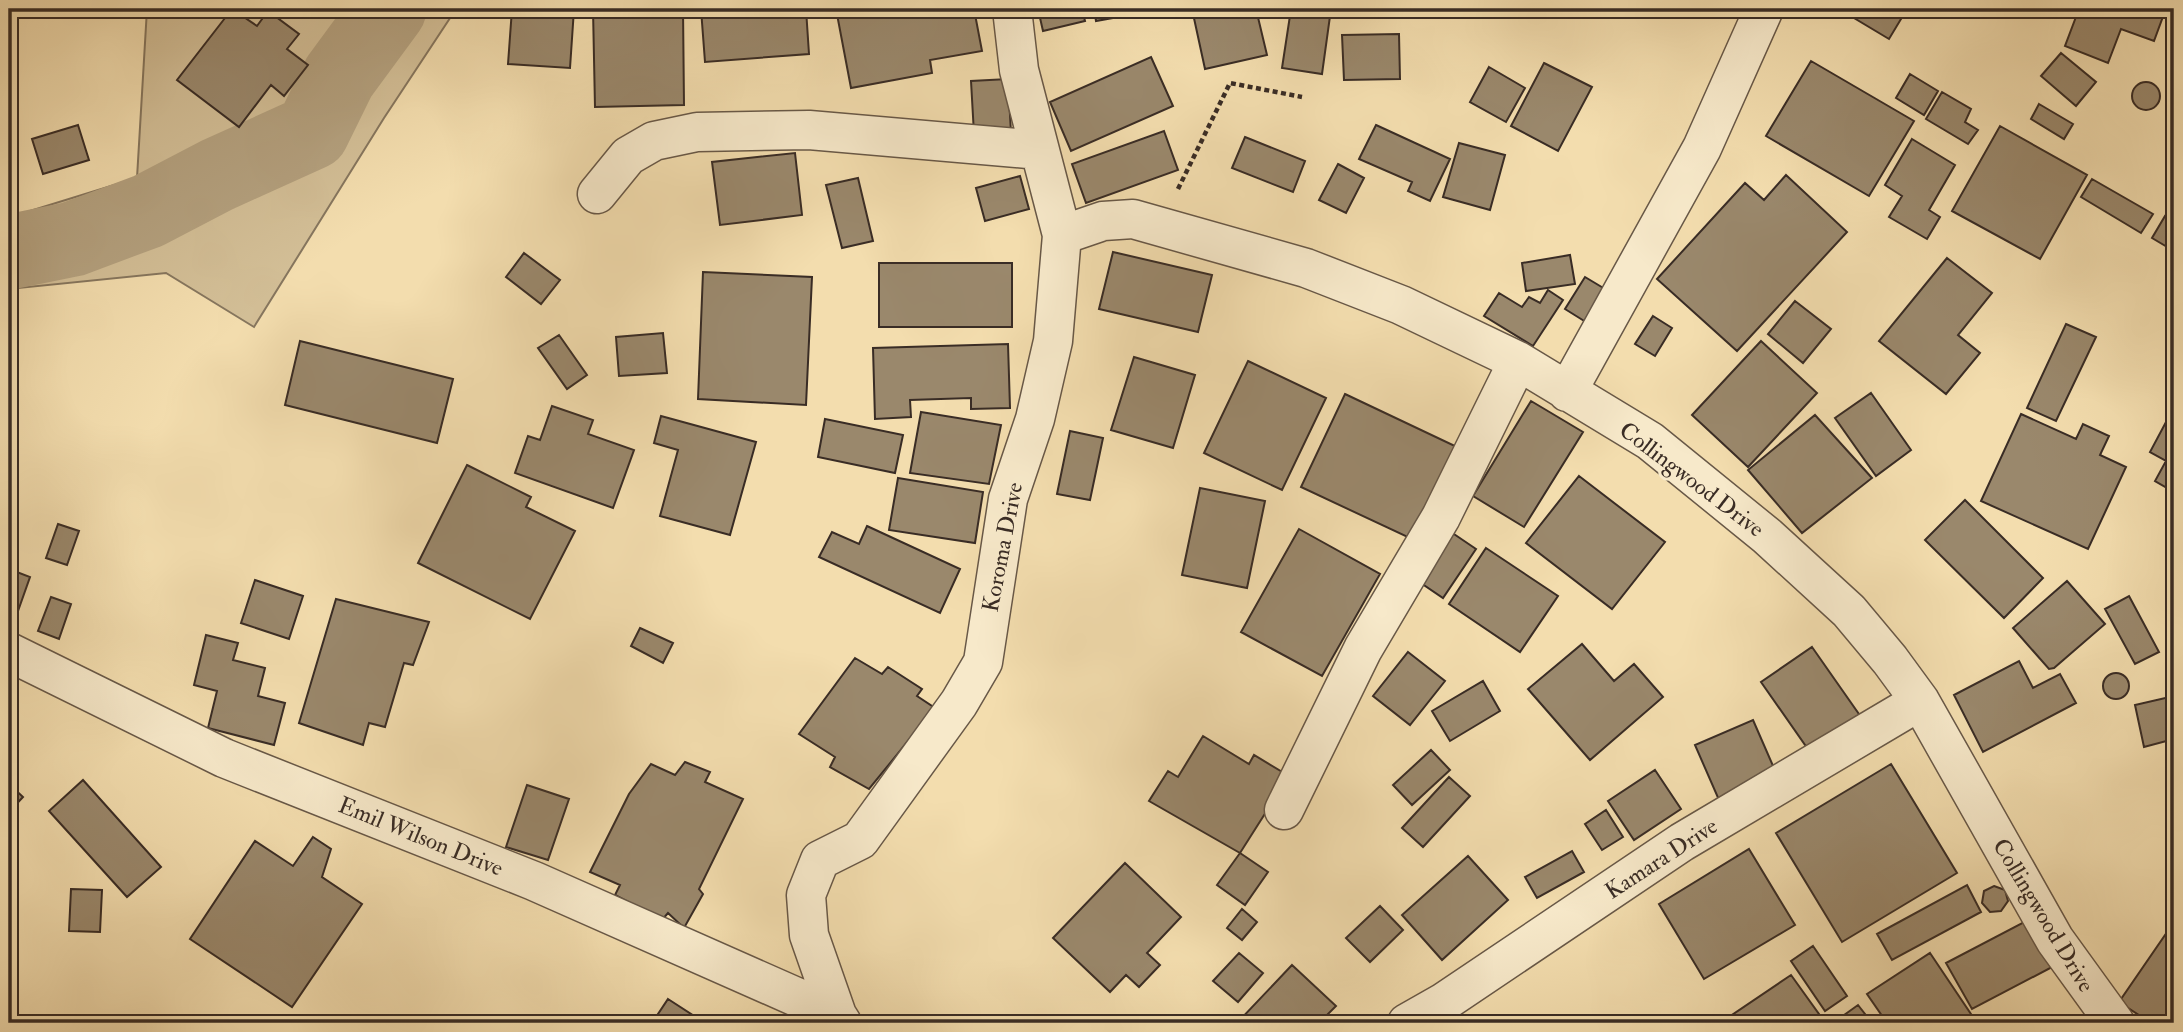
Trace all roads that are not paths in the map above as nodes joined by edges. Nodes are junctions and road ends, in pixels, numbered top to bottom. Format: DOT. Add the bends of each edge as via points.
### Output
graph roads {
  1 [pos="1012,9"];
  2 [pos="1764,9"];
  3 [pos="1039,150"];
  4 [pos="597,194"];
  5 [pos="1062,235"];
  6 [pos="1518,361"];
  7 [pos="1567,393"];
  8 [pos="9,652"];
  9 [pos="1920,701"];
  10 [pos="1284,810"];
  11 [pos="839,1019"];
  12 [pos="1408,1023"];
  13 [pos="2115,1023"];
  1 -- 3 [label="street, Koroma Drive" via="1019,70"];
  2 -- 7 [label="street" via="1702,148"];
  3 -- 4 [label="street" via="810,130 697,132 654,141 628,156"];
  3 -- 5 [label="street, Koroma Drive"];
  5 -- 6 [label="street, Collingwood Drive" via="1103,221 1133,219 1160,226 1306,268"];
  5 -- 11 [label="street, Koroma Drive" via="1053,341 1035,419 1008,499 983,662 959,703 860,840 820,860 806,895 808,935"];
  6 -- 7 [label="street, Collingwood Drive"];
  6 -- 10 [label="street" via="1441,517 1363,649"];
  7 -- 9 [label="street, Collingwood Drive" via="1650,441 1767,536 1849,611"];
  8 -- 11 [label="street, Emil Wilson Drive" via="225,758 534,881"];
  9 -- 12 [label="street, Kamara Drive" via="1682,842"];
  9 -- 13 [label="street, Collingwood Drive" via="2055,940"];
}
